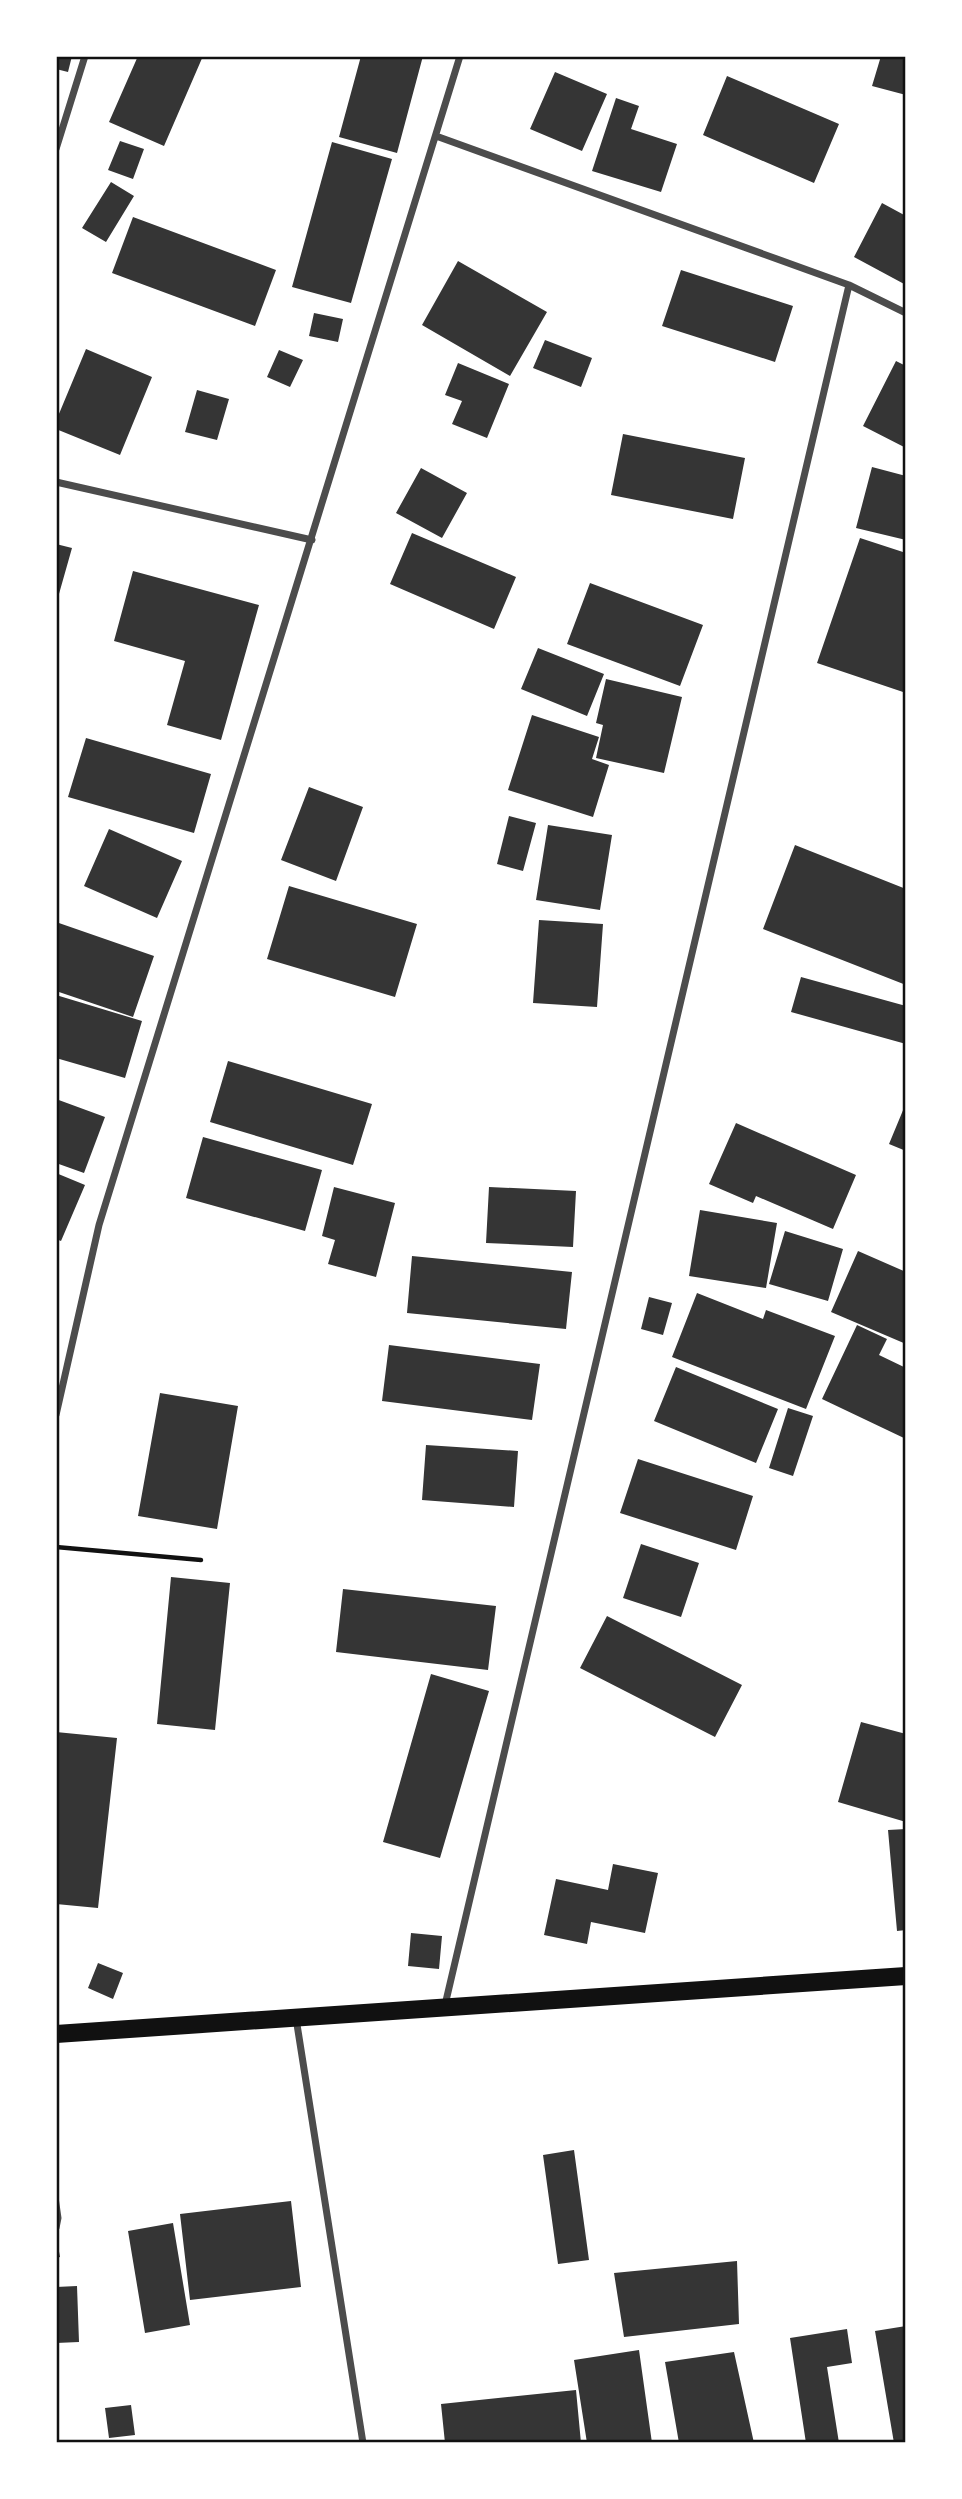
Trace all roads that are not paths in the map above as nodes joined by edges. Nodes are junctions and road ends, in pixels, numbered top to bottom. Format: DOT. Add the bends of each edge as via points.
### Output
graph roads {
  1 [pos="85,56"];
  2 [pos="460,56"];
  3 [pos="436,136"];
  4 [pos="56,149"];
  5 [pos="849,285"];
  6 [pos="906,313"];
  7 [pos="56,482"];
  8 [pos="312,540"];
  9 [pos="56,1415"];
  10 [pos="906,1976"];
  11 [pos="445,2007"];
  12 [pos="296,2017"];
  13 [pos="56,2034"];
  14 [pos="56,2197"];
  15 [pos="57,2228"];
  16 [pos="363,2443"];
  1 -- 4 [label="street"];
  2 -- 3 [label="street"];
  3 -- 5 [label="street"];
  3 -- 8 [label="street"];
  5 -- 6 [label="street"];
  5 -- 11 [label="street"];
  7 -- 8 [label="street"];
  8 -- 9 [label="street" via="99,1225"];
  10 -- 11 [label="main road"];
  11 -- 12 [label="main road"];
  12 -- 13 [label="main road"];
  12 -- 16 [label="street"];
  14 -- 15 [label="lane"];
}
